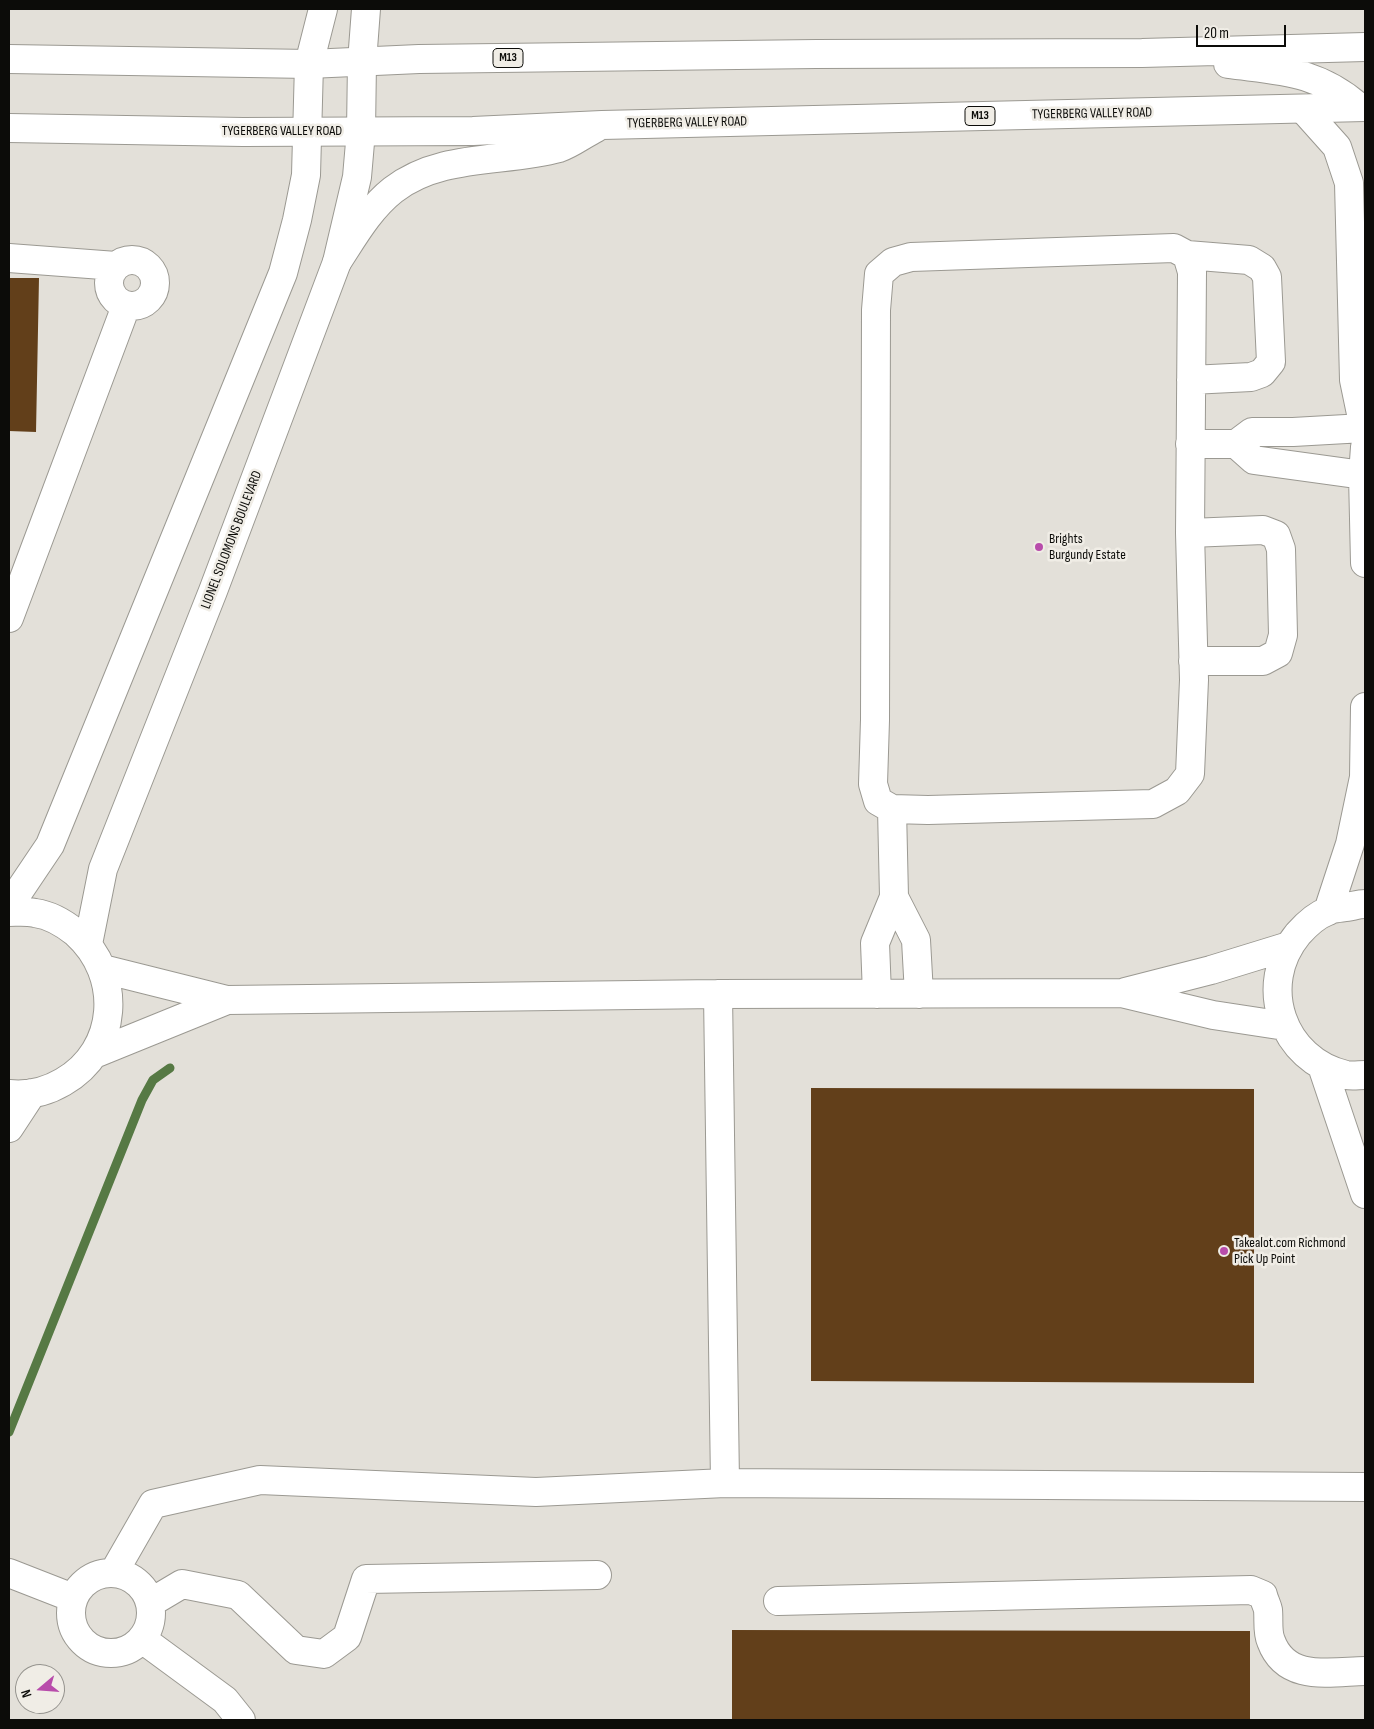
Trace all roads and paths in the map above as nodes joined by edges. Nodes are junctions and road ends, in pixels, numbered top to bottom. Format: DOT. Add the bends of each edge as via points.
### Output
graph roads {
  1 [pos="323,9"];
  2 [pos="366,9"];
  3 [pos="1365,47"];
  4 [pos="1142,53"];
  5 [pos="9,59"];
  6 [pos="362,62"];
  7 [pos="309,64"];
  8 [pos="1303,109"];
  9 [pos="1363,111"];
  10 [pos="602,125"];
  11 [pos="9,128"];
  12 [pos="307,131"];
  13 [pos="361,131"];
  14 [pos="1187,255"];
  15 [pos="9,258"];
  16 [pos="337,262"];
  17 [pos="116,266"];
  18 [pos="126,306"];
  19 [pos="1191,380"];
  20 [pos="1190,444"];
  21 [pos="1236,444"];
  22 [pos="1364,450"];
  23 [pos="1190,533"];
  24 [pos="1365,563"];
  25 [pos="9,618"];
  26 [pos="1193,661"];
  27 [pos="1365,708"];
  28 [pos="1364,779"];
  29 [pos="892,809"];
  30 [pos="894,897"];
  31 [pos="1365,904"];
  32 [pos="9,906"];
  33 [pos="1328,911"];
  34 [pos="9,912"];
  35 [pos="88,944"];
  36 [pos="1289,946"];
  37 [pos="103,969"];
  38 [pos="1121,993"];
  39 [pos="718,994"];
  40 [pos="877,994"];
  41 [pos="919,994"];
  42 [pos="227,1000"];
  43 [pos="1285,1026"];
  44 [pos="94,1054"];
  45 [pos="1322,1066"];
  46 [pos="1365,1076"];
  47 [pos="20,1093"];
  48 [pos="9,1128"];
  49 [pos="1365,1194"];
  50 [pos="725,1483"];
  51 [pos="1365,1487"];
  52 [pos="114,1572"];
  53 [pos="9,1573"];
  54 [pos="597,1576"];
  55 [pos="73,1598"];
  56 [pos="778,1601"];
  57 [pos="150,1603"];
  58 [pos="142,1639"];
  59 [pos="1365,1672"];
  60 [pos="241,1720"];
  1 -- 7 [label="street"];
  2 -- 6 [label="street, LIONEL SOLOMONS BOULEVARD"];
  3 -- 4 [label="street, M13"];
  4 -- 6 [label="street, M13" via="816,54"];
  4 -- 9 [label="street" via="1305,75 1342,93"];
  5 -- 7 [label="street, M13"];
  6 -- 7 [label="street, M13"];
  6 -- 13 [label="street, LIONEL SOLOMONS BOULEVARD"];
  7 -- 12 [label="street"];
  8 -- 9 [label="street, TYGERBERG VALLEY ROAD / M13"];
  8 -- 10 [label="street, TYGERBERG VALLEY ROAD / M13"];
  8 -- 22 [label="street" via="1337,147 1349,183 1354,380"];
  10 -- 13 [label="street, TYGERBERG VALLEY ROAD / M13"];
  10 -- 16 [label="street" via="560,148 448,164 411,178 368,214"];
  11 -- 12 [label="street, TYGERBERG VALLEY ROAD / M13"];
  12 -- 13 [label="street, TYGERBERG VALLEY ROAD / M13"];
  12 -- 32 [label="street" via="306,175 283,273 50,845"];
  13 -- 16 [label="street, LIONEL SOLOMONS BOULEVARD" via="357,178"];
  14 -- 19 [label="street" via="1192,272"];
  14 -- 19 [label="street" via="1249,260 1262,268 1267,277 1271,362 1262,373 1251,377"];
  14 -- 29 [label="street" via="1174,248 911,257 893,262 879,274 876,310 873,784 878,801"];
  15 -- 17 [label="street"];
  16 -- 35 [label="street, LIONEL SOLOMONS BOULEVARD" via="213,591 103,869"];
  17 -- 18 [label="street" via="109,278 110,293"];
  17 -- 18 [label="street" via="130,260 144,263 154,274 155,289 148,301 134,307"];
  18 -- 25 [label="street"];
  19 -- 20 [label="street"];
  20 -- 21 [label="street"];
  20 -- 23 [label="street"];
  21 -- 22 [label="street" via="1252,432 1293,432"];
  21 -- 22 [label="street" via="1254,460"];
  22 -- 24 [label="street"];
  23 -- 26 [label="street"];
  23 -- 26 [label="street" via="1263,530 1276,535 1282,550 1283,634 1278,653 1264,661"];
  26 -- 29 [label="street" via="1190,774 1177,791 1154,804"];
  27 -- 28 [label="street"];
  28 -- 33 [label="street" via="1350,844"];
  29 -- 30 [label="street"];
  30 -- 40 [label="street" via="875,943"];
  30 -- 41 [label="street" via="916,940"];
  31 -- 33 [label="street"];
  33 -- 36 [label="street" via="1306,925"];
  34 -- 35 [label="street" via="36,913 66,925"];
  35 -- 37 [label="street"];
  36 -- 38 [label="street"];
  36 -- 43 [label="street" via="1278,972 1277,1000"];
  37 -- 42 [label="street"];
  37 -- 44 [label="street" via="109,997 106,1026"];
  38 -- 41 [label="street"];
  38 -- 43 [label="street" via="1213,1015"];
  39 -- 40 [label="street"];
  39 -- 42 [label="street"];
  39 -- 50 [label="street"];
  40 -- 41 [label="street"];
  42 -- 44 [label="street"];
  43 -- 45 [label="street" via="1294,1042"];
  44 -- 47 [label="street" via="75,1075 50,1090"];
  45 -- 46 [label="street" via="1347,1075"];
  45 -- 49 [label="street"];
  47 -- 48 [label="street"];
  50 -- 51 [label="street"];
  50 -- 52 [label="street" via="536,1492 260,1480 152,1504"];
  52 -- 55 [label="street" via="89,1578"];
  52 -- 57 [label="street" via="137,1582"];
  53 -- 55 [label="street"];
  54 -- 57 [label="street" via="366,1579 347,1637 324,1654 296,1650 238,1595 182,1584"];
  55 -- 58 [label="street" via="70,1610 77,1635 96,1651 121,1652 133,1648"];
  56 -- 59 [label="street" via="1251,1590 1263,1595 1268,1610 1270,1639 1278,1657 1294,1669"];
  57 -- 58 [label="street" via="149,1628"];
  58 -- 60 [label="street" via="225,1700"];
}
